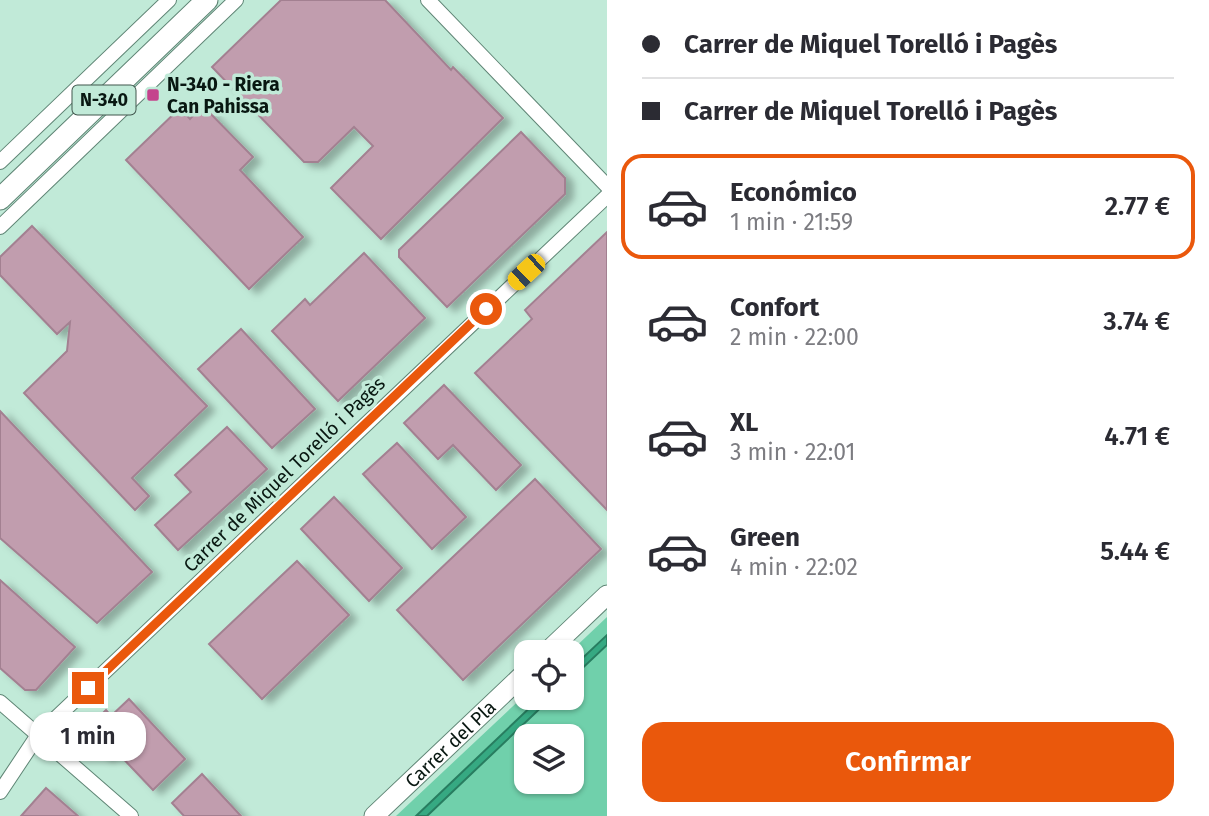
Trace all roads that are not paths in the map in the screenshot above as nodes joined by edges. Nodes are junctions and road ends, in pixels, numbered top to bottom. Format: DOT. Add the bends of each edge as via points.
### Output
graph roads {
  1 [pos="169,0"];
  2 [pos="207,0"];
  3 [pos="236,0"];
  4 [pos="428,0"];
  5 [pos="0,162"];
  6 [pos="607,186"];
  7 [pos="607,196"];
  8 [pos="0,200"];
  9 [pos="0,227"];
  10 [pos="607,595"];
  11 [pos="560,640"];
  12 [pos="514,683"];
  13 [pos="0,702"];
  14 [pos="38,735"];
  15 [pos="0,792"];
  16 [pos="131,816"];
  17 [pos="374,816"];
  1 -- 5 [label="street"];
  2 -- 8 [label="main road, N-340"];
  3 -- 9 [label="street"];
  4 -- 6 [label="street"];
  7 -- 14 [label="street, Carrer de Miquel Torelló i Pagès"];
  10 -- 11 [label="main road"];
  12 -- 17 [label="main road, Carrer del Pla"];
  13 -- 14 [label="street"];
  14 -- 15 [label="street, Carrer de Miquel Torelló i Pagès"];
  14 -- 16 [label="street"];
}
